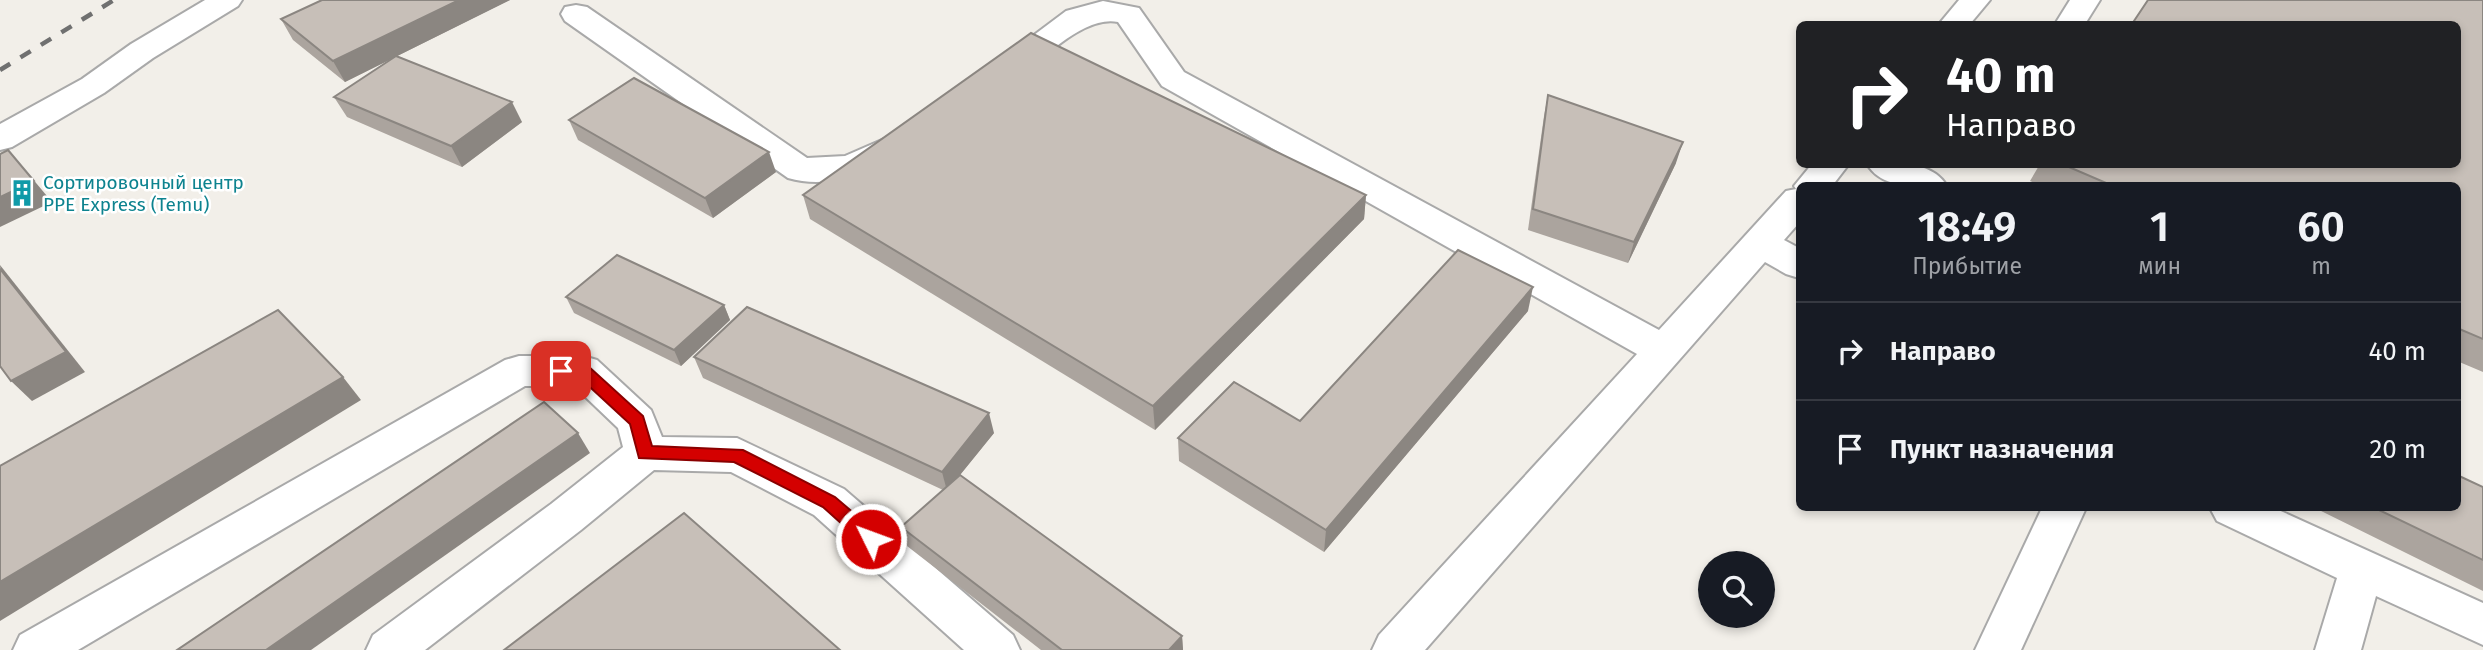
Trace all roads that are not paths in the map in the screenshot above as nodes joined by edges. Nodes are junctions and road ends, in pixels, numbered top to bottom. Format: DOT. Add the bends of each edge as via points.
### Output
graph roads {
  1 [pos="227,0"];
  2 [pos="1975,0"];
  3 [pos="2085,0"];
  4 [pos="576,13"];
  5 [pos="1957,21"];
  6 [pos="2072,21"];
  7 [pos="981,90"];
  8 [pos="917,135"];
  9 [pos="0,139"];
  10 [pos="1828,168"];
  11 [pos="1892,168"];
  12 [pos="1816,182"];
  13 [pos="1922,182"];
  14 [pos="1796,203"];
  15 [pos="1761,243"];
  16 [pos="1796,263"];
  17 [pos="1664,351"];
  18 [pos="645,453"];
  19 [pos="2063,511"];
  20 [pos="2239,511"];
  21 [pos="2362,567"];
  22 [pos="2483,625"];
  23 [pos="36,650"];
  24 [pos="388,650"];
  25 [pos="996,650"];
  26 [pos="1395,650"];
  27 [pos="1998,650"];
  28 [pos="2338,650"];
  1 -- 9 [label="lane"];
  2 -- 5 [label="lane"];
  3 -- 6 [label="lane"];
  4 -- 8 [label="lane" via="800,170 852,167"];
  7 -- 17 [label="lane" via="1077,18 1103,10 1128,15 1173,79"];
  10 -- 12 [label="lane"];
  11 -- 13 [label="lane"];
  14 -- 15 [label="lane"];
  15 -- 16 [label="lane"];
  15 -- 17 [label="lane"];
  17 -- 26 [label="lane"];
  18 -- 23 [label="lane" via="637,421 583,371 519,371"];
  18 -- 24 [label="lane"];
  18 -- 25 [label="lane" via="737,455 829,502"];
  19 -- 27 [label="lane"];
  20 -- 21 [label="lane"];
  21 -- 22 [label="lane"];
  21 -- 28 [label="lane"];
}
